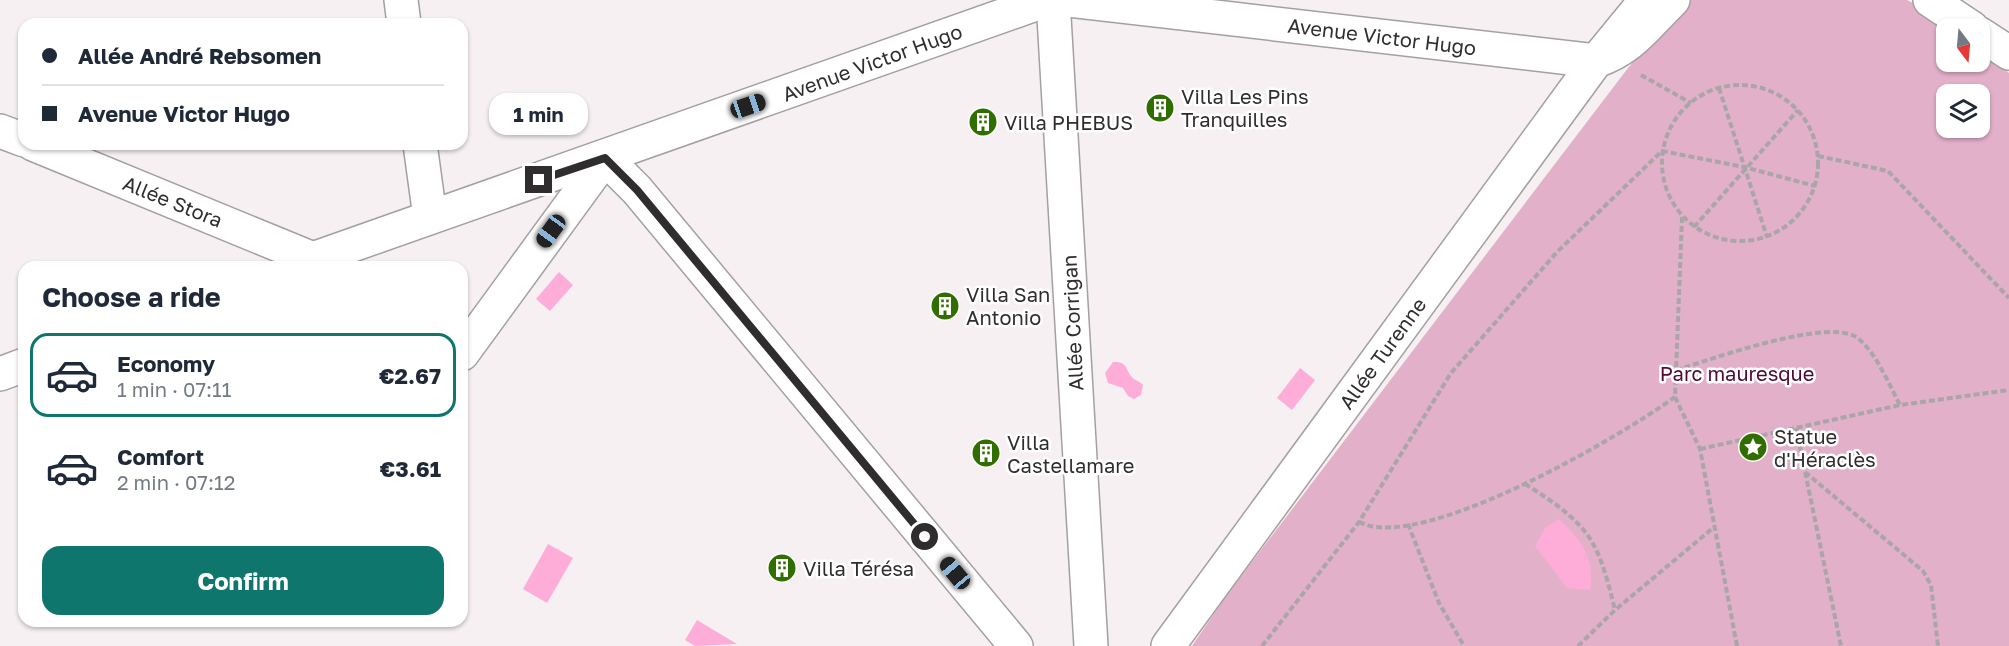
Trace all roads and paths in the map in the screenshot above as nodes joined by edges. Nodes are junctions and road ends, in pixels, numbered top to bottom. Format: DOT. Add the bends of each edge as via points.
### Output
graph roads {
  1 [pos="401,0"];
  2 [pos="1047,0"];
  3 [pos="1053,0"];
  4 [pos="1069,0"];
  5 [pos="1647,0"];
  6 [pos="1673,0"];
  7 [pos="1930,0"];
  8 [pos="403,18"];
  9 [pos="1957,18"];
  10 [pos="1990,41"];
  11 [pos="2009,53"];
  12 [pos="1605,57"];
  13 [pos="1719,88"];
  14 [pos="1691,103"];
  15 [pos="1798,110"];
  16 [pos="0,131"];
  17 [pos="18,138"];
  18 [pos="47,150"];
  19 [pos="421,150"];
  20 [pos="1662,151"];
  21 [pos="1818,156"];
  22 [pos="605,158"];
  23 [pos="1744,167"];
  24 [pos="1815,186"];
  25 [pos="430,217"];
  26 [pos="1682,217"];
  27 [pos="1694,227"];
  28 [pos="1767,237"];
  29 [pos="296,261"];
  30 [pos="307,261"];
  31 [pos="2009,298"];
  32 [pos="468,346"];
  33 [pos="18,367"];
  34 [pos="1676,370"];
  35 [pos="0,374"];
  36 [pos="2009,390"];
  37 [pos="1675,397"];
  38 [pos="1899,405"];
  39 [pos="1796,428"];
  40 [pos="1700,449"];
  41 [pos="1805,472"];
  42 [pos="1524,484"];
  43 [pos="1359,522"];
  44 [pos="1407,524"];
  45 [pos="1713,528"];
  46 [pos="1616,610"];
  47 [pos="1016,646"];
  48 [pos="1091,646"];
  49 [pos="1168,646"];
  50 [pos="1262,646"];
  51 [pos="1464,646"];
  52 [pos="1578,646"];
  53 [pos="1737,646"];
  54 [pos="1841,646"];
  55 [pos="1938,646"];
  1 -- 8 [label="street"];
  2 -- 22 [label="street, Avenue Victor Hugo"];
  3 -- 48 [label="street, Allée Corrigan"];
  4 -- 12 [label="street, Avenue Victor Hugo"];
  5 -- 12 [label="street"];
  6 -- 12 [label="street" via="1631,44"];
  7 -- 9 [label="street"];
  10 -- 11 [label="street"];
  12 -- 14 [label="path"];
  12 -- 49 [label="street, Allée Turenne"];
  13 -- 14 [label="path"];
  13 -- 15 [label="path" via="1761,88"];
  13 -- 23 [label="path"];
  14 -- 20 [label="path" via="1672,124"];
  15 -- 21 [label="path" via="1812,132"];
  15 -- 23 [label="path"];
  16 -- 17 [label="street"];
  18 -- 29 [label="street, Allée Stora"];
  19 -- 25 [label="street"];
  20 -- 23 [label="path"];
  20 -- 26 [label="path" via="1665,186"];
  20 -- 43 [label="path" via="1557,252 1451,373"];
  21 -- 24 [label="path"];
  21 -- 31 [label="path" via="1888,171"];
  22 -- 25 [label="street, Avenue Victor Hugo"];
  22 -- 32 [label="street"];
  22 -- 47 [label="street" via="637,190"];
  23 -- 24 [label="path"];
  23 -- 27 [label="path"];
  23 -- 28 [label="path"];
  24 -- 28 [label="path" via="1797,217"];
  25 -- 30 [label="street, Avenue Victor Hugo"];
  26 -- 27 [label="path"];
  26 -- 34 [label="path"];
  27 -- 28 [label="path" via="1717,238 1742,242"];
  33 -- 35 [label="street"];
  34 -- 37 [label="path"];
  34 -- 38 [label="path" via="1794,336 1829,331 1857,337 1878,363"];
  36 -- 38 [label="path"];
  37 -- 40 [label="path"];
  37 -- 42 [label="path" via="1652,414"];
  38 -- 39 [label="path"];
  39 -- 40 [label="path"];
  39 -- 41 [label="path"];
  40 -- 45 [label="path"];
  41 -- 54 [label="path"];
  41 -- 55 [label="path" via="1923,571 1931,585"];
  42 -- 44 [label="path" via="1455,513"];
  42 -- 46 [label="path" via="1582,528 1605,574"];
  43 -- 44 [label="path" via="1377,528"];
  43 -- 50 [label="path"];
  44 -- 51 [label="path" via="1439,603"];
  45 -- 46 [label="path"];
  45 -- 53 [label="path"];
  46 -- 52 [label="path"];
}
